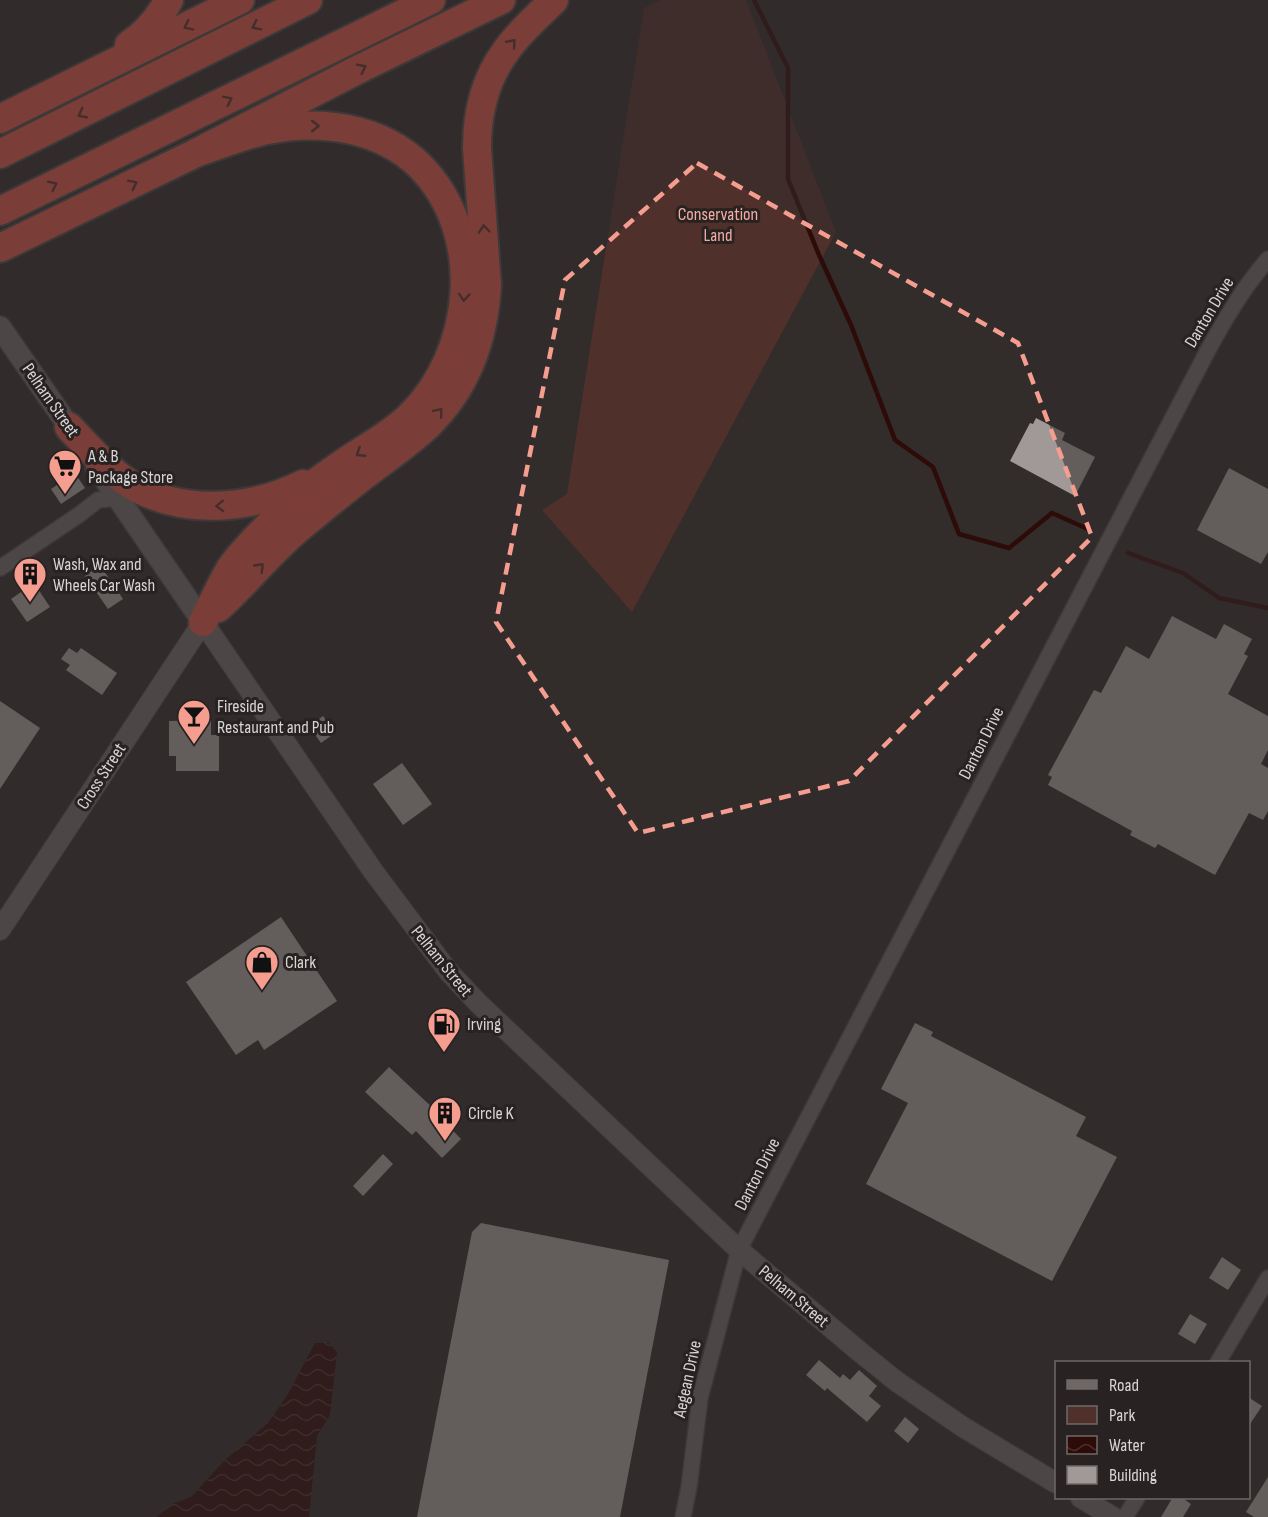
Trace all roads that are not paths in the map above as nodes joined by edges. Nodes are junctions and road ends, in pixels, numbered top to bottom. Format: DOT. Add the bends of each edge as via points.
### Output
graph roads {
  1 [pos="169,0"];
  2 [pos="240,0"];
  3 [pos="308,0"];
  4 [pos="431,0"];
  5 [pos="501,0"];
  6 [pos="554,0"];
  7 [pos="42,98"];
  8 [pos="0,119"];
  9 [pos="198,152"];
  10 [pos="0,154"];
  11 [pos="0,211"];
  12 [pos="3,247"];
  13 [pos="1268,259"];
  14 [pos="0,327"];
  15 [pos="69,427"];
  16 [pos="334,469"];
  17 [pos="118,498"];
  18 [pos="0,568"];
  19 [pos="203,622"];
  20 [pos="0,930"];
  21 [pos="739,1250"];
  22 [pos="1268,1278"];
  23 [pos="1219,1361"];
  24 [pos="1055,1482"];
  25 [pos="1084,1499"];
  26 [pos="1136,1499"];
  27 [pos="683,1517"];
  28 [pos="1113,1517"];
  29 [pos="1125,1517"];
  1 -- 7 [label="highway" via="141,37"];
  2 -- 7 [label="highway, one-way"];
  3 -- 10 [label="highway, one-way"];
  11 -- 4 [label="highway, one-way"];
  9 -- 5 [label="highway, one-way"];
  19 -- 6 [label="highway, one-way" via="296,530 428,424 451,398 466,372 477,347 487,297 477,148 483,99 506,50"];
  7 -- 8 [label="highway"];
  12 -- 9 [label="highway, one-way"];
  9 -- 16 [label="highway, one-way" via="267,130 295,126 363,132 414,160 449,207 461,246 465,287 454,347 435,384 410,416"];
  13 -- 21 [label="street, Danton Drive" via="1233,306 1207,352"];
  14 -- 15 [label="main road, Pelham Street"];
  16 -- 15 [label="highway, one-way" via="277,496 238,504 197,505 158,498 129,483"];
  15 -- 17 [label="main road, Pelham Street"];
  16 -- 19 [label="highway" via="284,510 231,567"];
  17 -- 18 [label="street" via="98,500"];
  17 -- 19 [label="main road, Pelham Street"];
  19 -- 20 [label="street, Cross Street"];
  19 -- 21 [label="street, Pelham Street" via="373,871 448,971 478,1004"];
  21 -- 24 [label="street, Pelham Street" via="896,1381"];
  21 -- 27 [label="street, Aegean Drive" via="700,1398"];
  22 -- 23 [label="street"];
  25 -- 28 [label="street"];
  26 -- 29 [label="street"];
}
